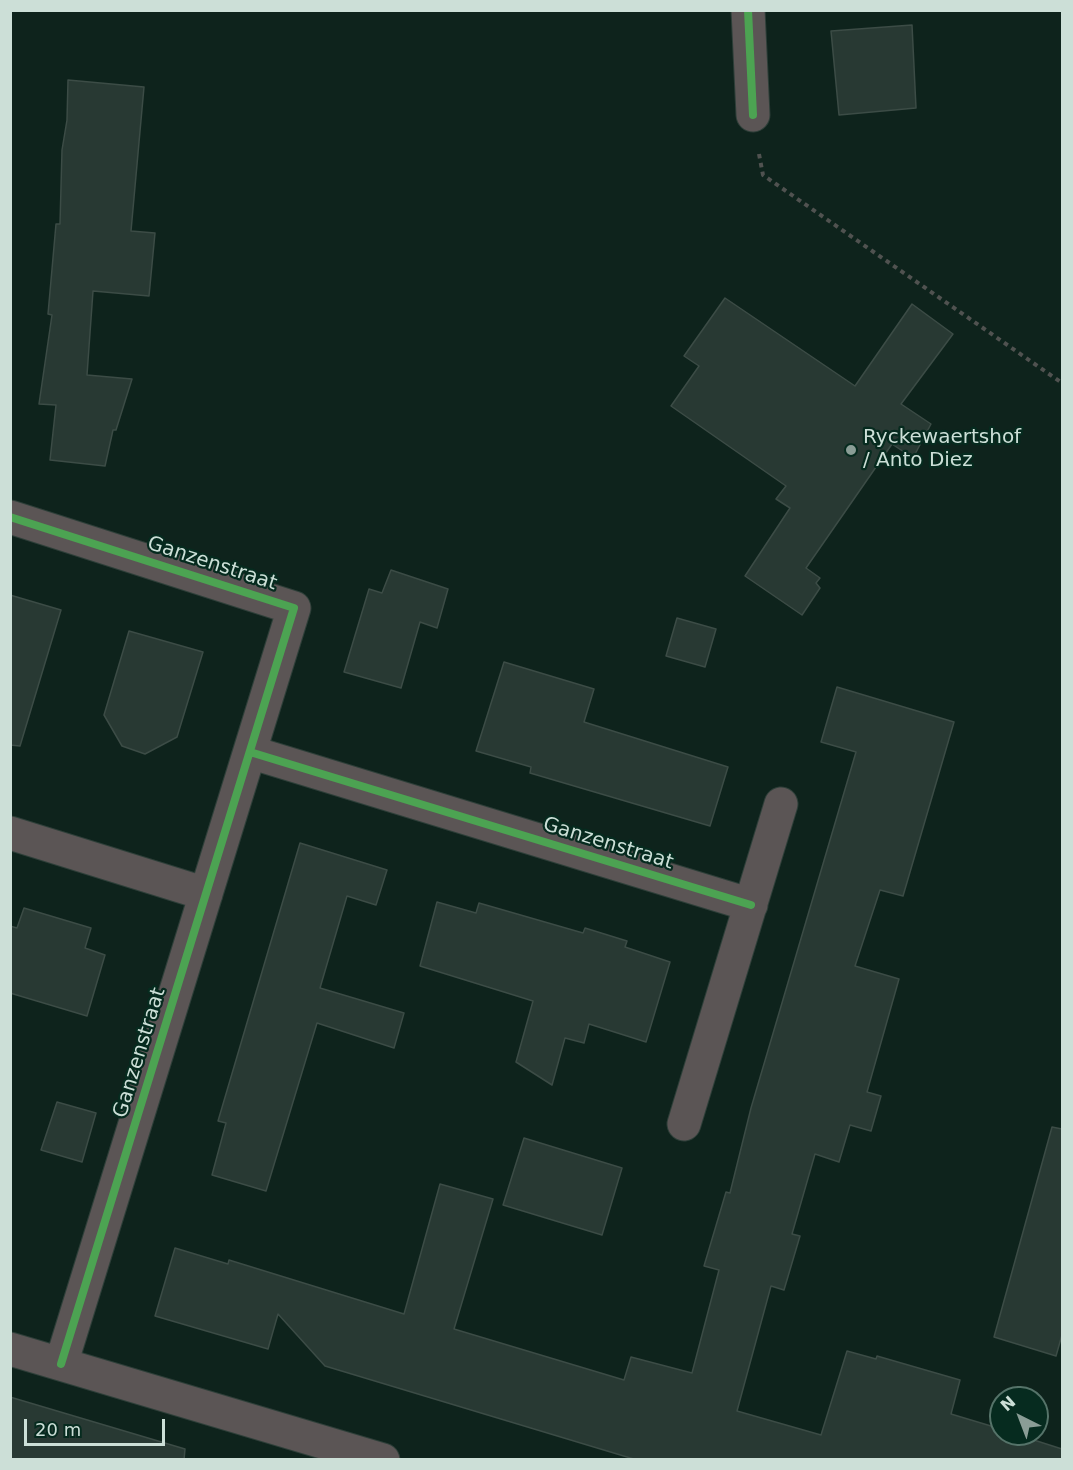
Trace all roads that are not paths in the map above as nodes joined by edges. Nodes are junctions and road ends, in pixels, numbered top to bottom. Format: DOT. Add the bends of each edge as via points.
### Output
graph roads {
  1 [pos="748,10"];
  2 [pos="753,115"];
  3 [pos="10,517"];
  4 [pos="249,752"];
  5 [pos="781,804"];
  6 [pos="10,833"];
  7 [pos="206,894"];
  8 [pos="751,905"];
  9 [pos="684,1124"];
  10 [pos="10,1349"];
  11 [pos="61,1364"];
  12 [pos="383,1460"];
  1 -- 2 [label="street"];
  3 -- 4 [label="street, Ganzenstraat" via="294,608"];
  4 -- 7 [label="street, Ganzenstraat"];
  4 -- 8 [label="street, Ganzenstraat"];
  5 -- 8 [label="street"];
  6 -- 7 [label="street"];
  7 -- 11 [label="street, Ganzenstraat"];
  8 -- 9 [label="street"];
  10 -- 11 [label="street"];
  11 -- 12 [label="street"];
}
